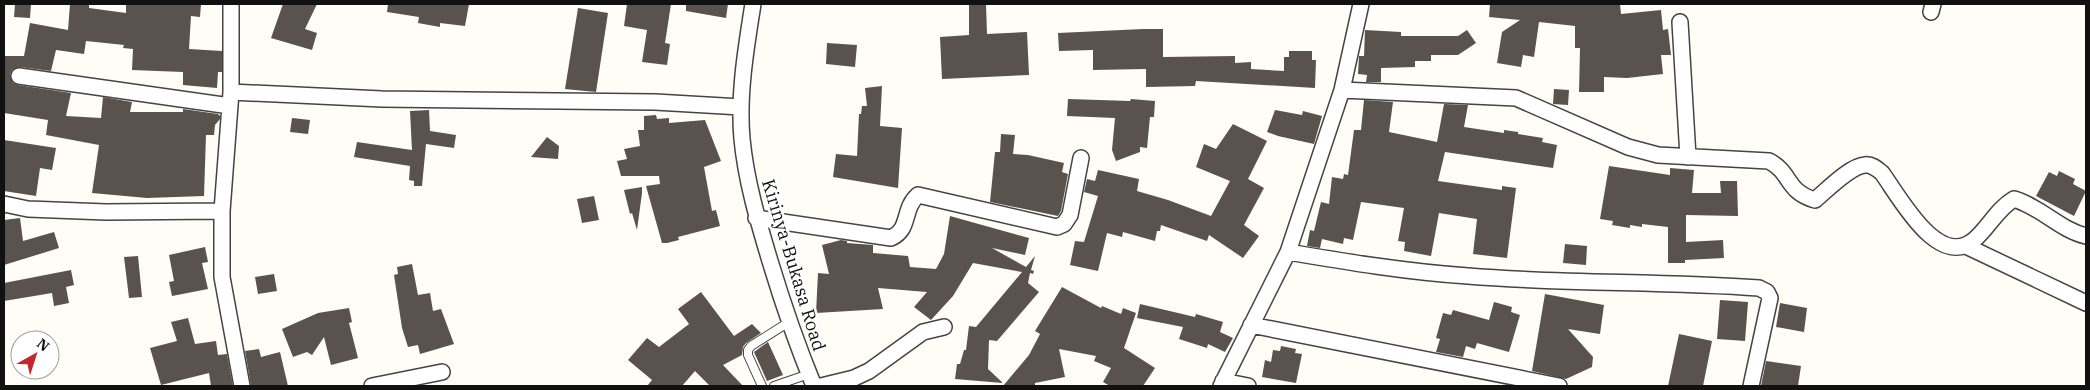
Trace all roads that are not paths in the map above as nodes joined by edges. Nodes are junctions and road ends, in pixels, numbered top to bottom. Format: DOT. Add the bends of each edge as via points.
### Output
graph roads {
  1 [pos="231,4"];
  2 [pos="753,4"];
  3 [pos="1361,4"];
  4 [pos="1680,22"];
  5 [pos="18,76"];
  6 [pos="1342,90"];
  7 [pos="230,99"];
  8 [pos="741,107"];
  9 [pos="1688,157"];
  10 [pos="1081,158"];
  11 [pos="4,204"];
  12 [pos="222,211"];
  13 [pos="756,218"];
  14 [pos="2086,236"];
  15 [pos="1966,246"];
  16 [pos="1288,252"];
  17 [pos="2086,303"];
  18 [pos="788,322"];
  19 [pos="1252,325"];
  20 [pos="944,327"];
  21 [pos="442,372"];
  22 [pos="811,380"];
  23 [pos="1222,384"];
  24 [pos="242,386"];
  25 [pos="372,386"];
  26 [pos="762,386"];
  27 [pos="774,386"];
  28 [pos="821,386"];
  29 [pos="1248,386"];
  30 [pos="1559,386"];
  31 [pos="1751,386"];
  1 -- 7 [label="street"];
  2 -- 8 [label="street, Kirinya-Bukasa Road"];
  3 -- 6 [label="street"];
  4 -- 9 [label="street"];
  5 -- 7 [label="street"];
  6 -- 9 [label="street" via="1516,98 1628,147 1658,155"];
  6 -- 16 [label="street"];
  7 -- 8 [label="street" via="655,102"];
  7 -- 12 [label="street"];
  8 -- 13 [label="street, Kirinya-Bukasa Road" via="742,139"];
  9 -- 15 [label="street" via="1769,161 1778,166 1801,196 1815,200 1853,169 1865,165 1875,167 1921,229 1949,246"];
  10 -- 13 [label="street" via="1070,215 1064,224 1057,227 918,195 909,204 903,228 891,238"];
  11 -- 12 [label="street" via="28,209 106,212"];
  12 -- 24 [label="street" via="222,277"];
  13 -- 18 [label="street, Kirinya-Bukasa Road"];
  14 -- 15 [label="street" via="2072,233 2026,202 2014,199 2003,205"];
  15 -- 17 [label="street"];
  16 -- 19 [label="street"];
  16 -- 31 [label="street" via="1467,276 1760,288 1770,298"];
  18 -- 22 [label="street, Kirinya-Bukasa Road"];
  18 -- 26 [label="lane" via="748,350"];
  19 -- 23 [label="street"];
  19 -- 30 [label="street"];
  20 -- 28 [label="street" via="923,332 862,375"];
  21 -- 25 [label="street"];
  22 -- 27 [label="lane"];
  23 -- 29 [label="street"];
}
